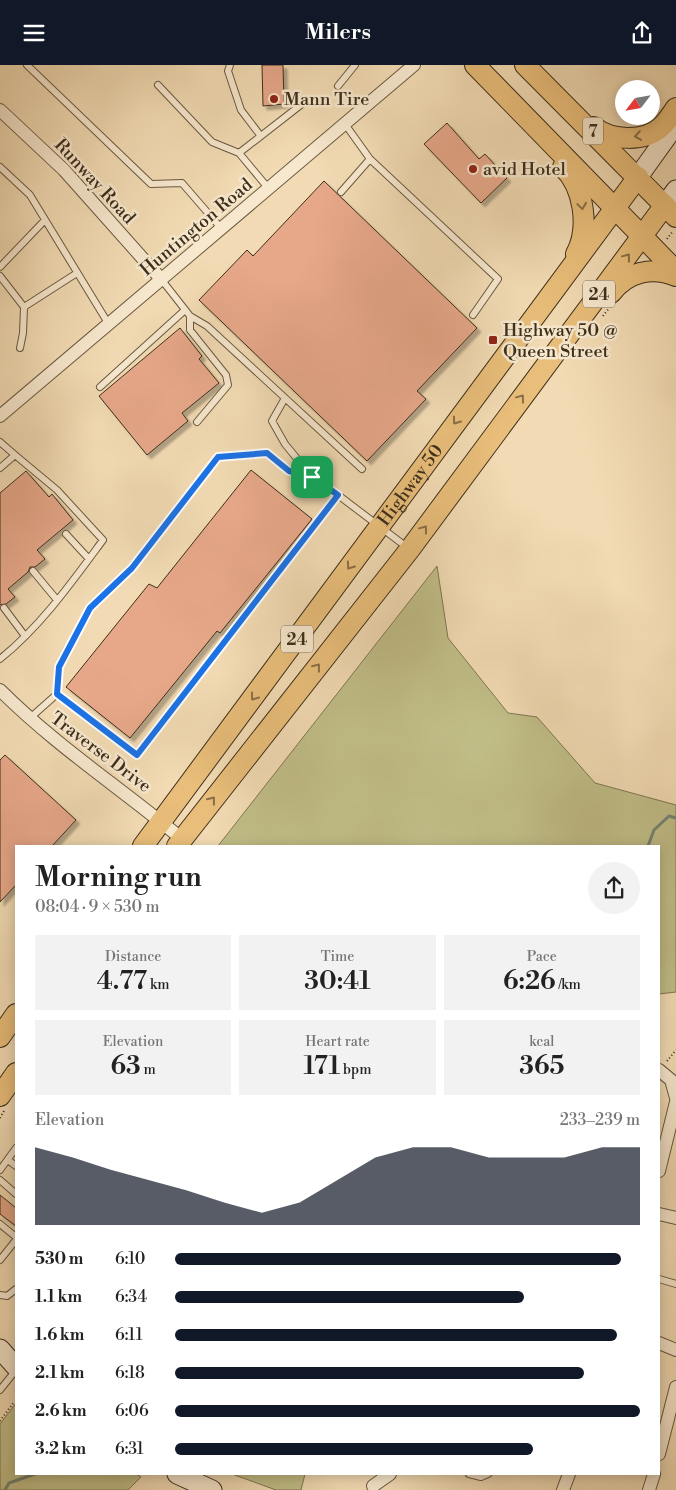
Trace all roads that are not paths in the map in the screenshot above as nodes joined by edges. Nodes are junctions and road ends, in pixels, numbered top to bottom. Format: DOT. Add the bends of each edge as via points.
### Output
graph roads {
  1 [pos="27,65"];
  2 [pos="230,65"];
  3 [pos="355,65"];
  4 [pos="414,65"];
  5 [pos="475,65"];
  6 [pos="525,65"];
  7 [pos="158,85"];
  8 [pos="338,86"];
  9 [pos="547,86"];
  10 [pos="507,98"];
  11 [pos="302,103"];
  12 [pos="676,109"];
  13 [pos="0,110"];
  14 [pos="345,124"];
  15 [pos="676,124"];
  16 [pos="260,135"];
  17 [pos="239,153"];
  18 [pos="370,159"];
  19 [pos="0,167"];
  20 [pos="638,177"];
  21 [pos="268,189"];
  22 [pos="341,192"];
  23 [pos="672,204"];
  24 [pos="615,208"];
  25 [pos="45,220"];
  26 [pos="221,228"];
  27 [pos="642,236"];
  28 [pos="0,267"];
  29 [pos="676,271"];
  30 [pos="77,273"];
  31 [pos="0,276"];
  32 [pos="676,276"];
  33 [pos="160,279"];
  34 [pos="24,307"];
  35 [pos="188,313"];
  36 [pos="473,315"];
  37 [pos="532,319"];
  38 [pos="108,323"];
  39 [pos="20,347"];
  40 [pos="556,353"];
  41 [pos="100,387"];
  42 [pos="285,398"];
  43 [pos="0,416"];
  44 [pos="197,422"];
  45 [pos="0,442"];
  46 [pos="15,455"];
  47 [pos="0,468"];
  48 [pos="362,469"];
  49 [pos="312,477"];
  50 [pos="338,495"];
  51 [pos="379,527"];
  52 [pos="66,534"];
  53 [pos="410,549"];
  54 [pos="88,559"];
  55 [pos="33,571"];
  56 [pos="57,599"];
  57 [pos="4,608"];
  58 [pos="25,636"];
  59 [pos="0,659"];
  60 [pos="0,690"];
  61 [pos="57,694"];
  62 [pos="29,719"];
  63 [pos="161,822"];
  64 [pos="180,843"];
  65 [pos="144,845"];
  66 [pos="660,1071"];
  67 [pos="15,1074"];
  68 [pos="0,1096"];
  69 [pos="676,1098"];
  70 [pos="676,1102"];
  71 [pos="15,1150"];
  72 [pos="8,1160"];
  73 [pos="15,1165"];
  74 [pos="660,1167"];
  75 [pos="0,1170"];
  76 [pos="0,1180"];
  77 [pos="15,1193"];
  78 [pos="660,1214"];
  79 [pos="676,1219"];
  80 [pos="0,1224"];
  81 [pos="15,1238"];
  82 [pos="15,1240"];
  83 [pos="0,1260"];
  84 [pos="660,1279"];
  85 [pos="676,1284"];
  86 [pos="15,1290"];
  87 [pos="0,1295"];
  88 [pos="660,1343"];
  89 [pos="0,1349"];
  90 [pos="676,1350"];
  91 [pos="15,1367"];
  92 [pos="15,1369"];
  93 [pos="676,1387"];
  94 [pos="0,1390"];
  95 [pos="660,1449"];
  96 [pos="179,1475"];
  97 [pos="388,1475"];
  98 [pos="473,1475"];
  99 [pos="485,1475"];
  100 [pos="569,1475"];
  101 [pos="654,1475"];
  102 [pos="373,1485"];
  103 [pos="207,1489"];
  104 [pos="563,1490"];
  105 [pos="649,1490"];
  1 -- 26 [label="lane" via="151,184 182,183"];
  2 -- 16 [label="lane" via="228,71 241,110"];
  3 -- 8 [label="lane"];
  4 -- 14 [label="street, Huntington Road"];
  5 -- 10 [label="main road, 7"];
  6 -- 9 [label="main road, 7"];
  7 -- 17 [label="lane" via="212,142"];
  12 -- 9 [label="main road, one-way" via="652,133 612,136 598,130 553,86"];
  9 -- 20 [label="main road, 7"];
  10 -- 24 [label="main road, 7"];
  10 -- 37 [label="main road, one-way" via="506,109 570,175 582,202 583,226 579,248 532,313"];
  11 -- 16 [label="lane"];
  13 -- 33 [label="street, Runway Road" via="64,170"];
  14 -- 18 [label="lane"];
  14 -- 21 [label="street, Huntington Road"];
  15 -- 20 [label="main road, Highway 50 / 24"];
  16 -- 17 [label="lane"];
  17 -- 21 [label="lane"];
  18 -- 22 [label="lane"];
  18 -- 36 [label="lane" via="498,279"];
  19 -- 25 [label="lane" via="30,195"];
  20 -- 23 [label="main road"];
  20 -- 24 [label="main road, Highway 50 / 24"];
  21 -- 26 [label="street, Huntington Road"];
  23 -- 27 [label="main road, 24"];
  24 -- 27 [label="main road"];
  24 -- 37 [label="main road, Highway 50 / 24"];
  25 -- 28 [label="lane"];
  25 -- 30 [label="lane"];
  26 -- 33 [label="street, Huntington Road"];
  27 -- 29 [label="main road"];
  40 -- 27 [label="main road, 24, one-way"];
  30 -- 34 [label="lane"];
  30 -- 38 [label="lane"];
  31 -- 34 [label="lane"];
  32 -- 40 [label="main road" via="650,271 629,276 614,290 569,350"];
  33 -- 35 [label="lane"];
  33 -- 38 [label="street, Huntington Road"];
  34 -- 39 [label="lane"];
  35 -- 41 [label="lane"];
  35 -- 42 [label="lane"];
  35 -- 44 [label="lane" via="190,330 226,375 228,385"];
  37 -- 51 [label="main road, Highway 50 / 24, one-way"];
  38 -- 43 [label="street, Huntington Road"];
  53 -- 40 [label="main road, 24, one-way"];
  42 -- 48 [label="lane"];
  42 -- 49 [label="lane" via="272,421 285,444"];
  45 -- 46 [label="lane"];
  46 -- 47 [label="lane"];
  46 -- 54 [label="lane" via="57,490 103,540"];
  49 -- 50 [label="lane"];
  49 -- 61 [label="lane" via="289,471 267,453 218,457 132,568 90,608 59,667"];
  50 -- 51 [label="lane"];
  50 -- 61 [label="lane" via="137,755"];
  51 -- 53 [label="lane"];
  51 -- 63 [label="main road, Highway 50 / 24, one-way"];
  52 -- 54 [label="lane"];
  64 -- 53 [label="main road, 24, one-way"];
  54 -- 56 [label="lane"];
  55 -- 56 [label="lane"];
  56 -- 58 [label="lane"];
  57 -- 58 [label="lane"];
  58 -- 59 [label="lane"];
  60 -- 62 [label="street, Traverse Drive"];
  61 -- 62 [label="lane"];
  62 -- 63 [label="street, Traverse Drive"];
  63 -- 64 [label="street, Traverse Drive"];
  63 -- 65 [label="main road, Highway 50 / 24"];
  66 -- 69 [label="street" via="671,1080"];
  67 -- 68 [label="main road"];
  70 -- 74 [label="street"];
  71 -- 72 [label="lane"];
  72 -- 73 [label="lane"];
  72 -- 75 [label="lane"];
  76 -- 77 [label="lane"];
  78 -- 79 [label="street"];
  80 -- 81 [label="lane"];
  82 -- 83 [label="lane"];
  84 -- 85 [label="lane"];
  86 -- 87 [label="lane" via="7,1296"];
  88 -- 90 [label="street"];
  89 -- 91 [label="main road"];
  92 -- 94 [label="lane"];
  93 -- 95 [label="street"];
  96 -- 103 [label="main road"];
  97 -- 102 [label="street"];
  98 -- 99 [label="lane"];
  100 -- 104 [label="street"];
  101 -- 105 [label="street"];
}
